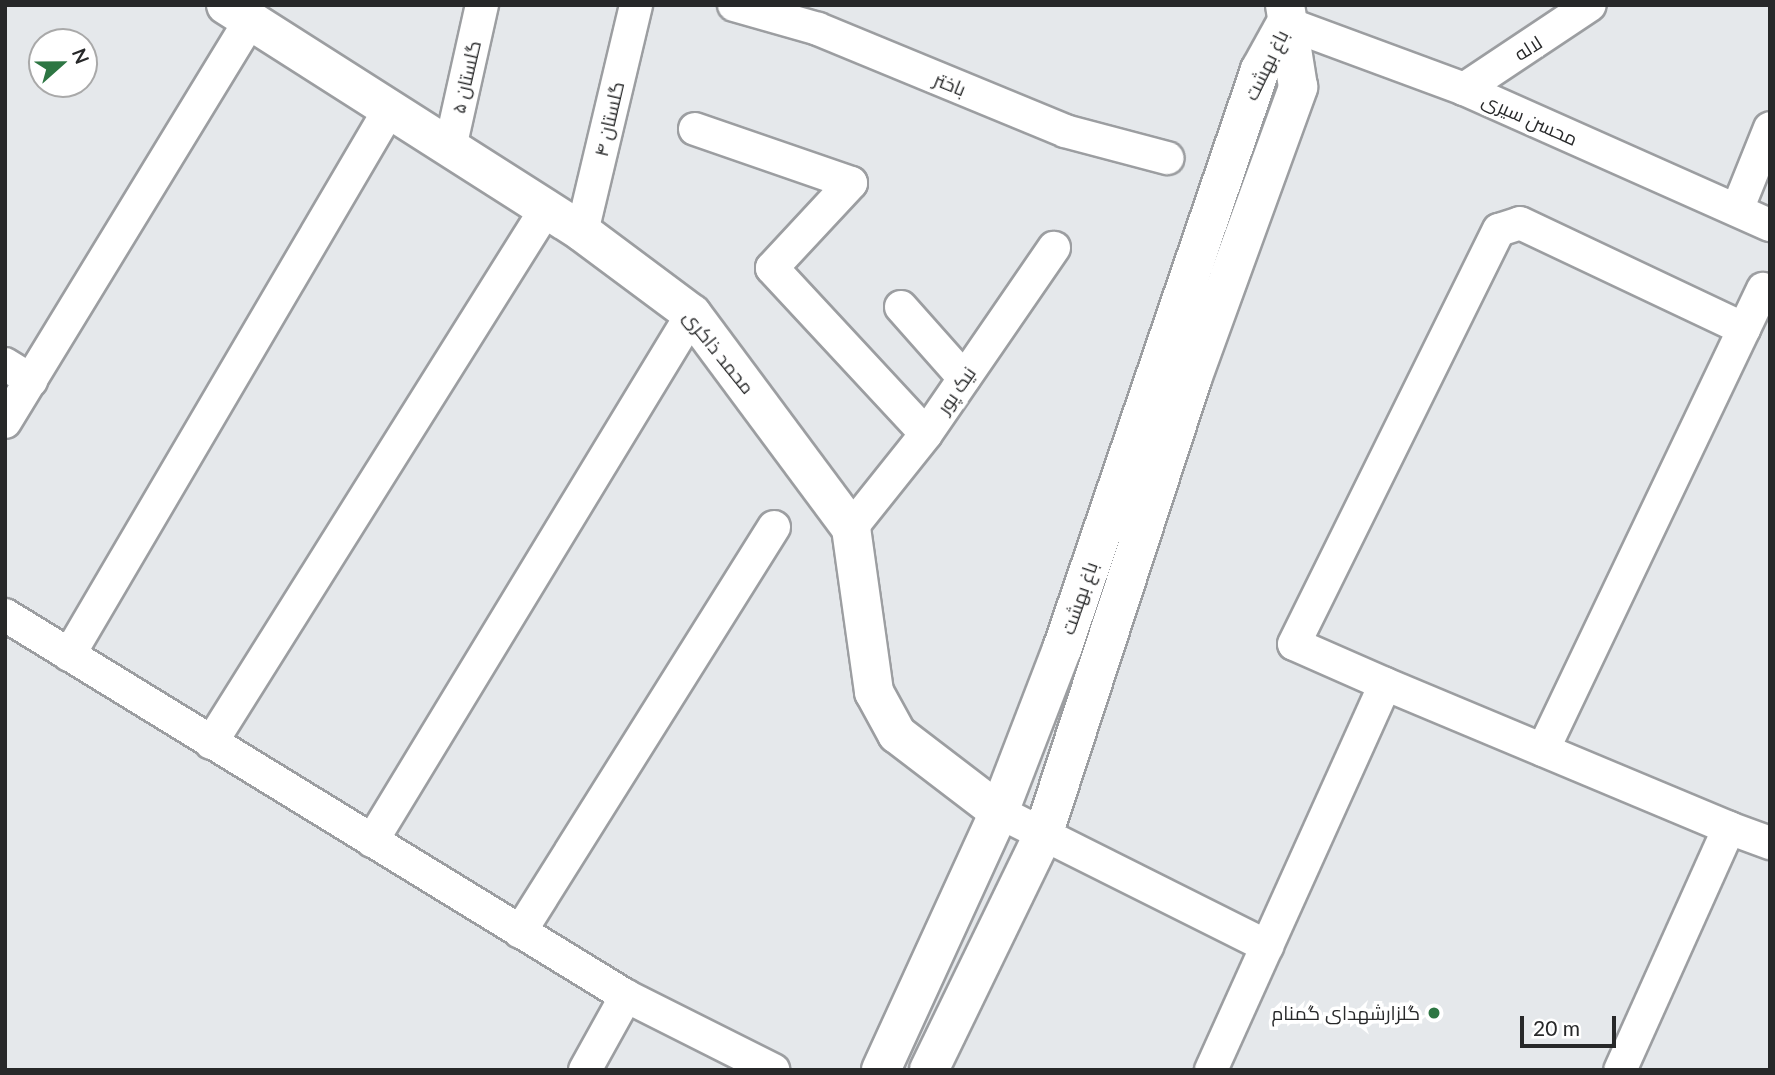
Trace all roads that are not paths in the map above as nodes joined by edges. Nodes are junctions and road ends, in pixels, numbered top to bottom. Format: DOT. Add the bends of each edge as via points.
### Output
graph roads {
  1 [pos="482,5"];
  2 [pos="636,5"];
  3 [pos="734,5"];
  4 [pos="1590,5"];
  5 [pos="238,13"];
  6 [pos="1286,14"];
  7 [pos="1464,89"];
  8 [pos="389,110"];
  9 [pos="1770,128"];
  10 [pos="695,129"];
  11 [pos="450,148"];
  12 [pos="1167,158"];
  13 [pos="546,209"];
  14 [pos="1737,210"];
  15 [pos="1770,225"];
  16 [pos="582,232"];
  17 [pos="1054,248"];
  18 [pos="1763,289"];
  19 [pos="901,307"];
  20 [pos="692,313"];
  21 [pos="1744,329"];
  22 [pos="18,372"];
  23 [pos="964,378"];
  24 [pos="5,422"];
  25 [pos="926,434"];
  26 [pos="774,527"];
  27 [pos="851,528"];
  28 [pos="5,615"];
  29 [pos="69,655"];
  30 [pos="1385,684"];
  31 [pos="211,743"];
  32 [pos="1543,750"];
  33 [pos="999,812"];
  34 [pos="1729,828"];
  35 [pos="1043,835"];
  36 [pos="372,841"];
  37 [pos="1770,844"];
  38 [pos="520,932"];
  39 [pos="1267,947"];
  40 [pos="626,996"];
  41 [pos="585,1070"];
  42 [pos="773,1070"];
  43 [pos="881,1070"];
  44 [pos="929,1070"];
  45 [pos="1211,1070"];
  46 [pos="1620,1070"];
  1 -- 11 [label="street, گلستان ۵"];
  2 -- 16 [label="street, گلستان ۴"];
  3 -- 12 [label="street, باختر" via="818,29 1065,131"];
  4 -- 7 [label="street, لاله"];
  5 -- 8 [label="street, محمد ذاکری"];
  5 -- 22 [label="street"];
  6 -- 7 [label="street, محسن سیری"];
  6 -- 33 [label="street, باغ بهشت" via="1259,70 1062,649"];
  6 -- 35 [label="street, باغ بهشت" via="1298,87 1192,379"];
  7 -- 14 [label="street, محسن سیری"];
  8 -- 11 [label="street, محمد ذاکری"];
  8 -- 29 [label="street"];
  9 -- 14 [label="street"];
  10 -- 25 [label="street" via="851,183 772,268"];
  11 -- 13 [label="street, محمد ذاکری"];
  13 -- 16 [label="street, محمد ذاکری"];
  13 -- 31 [label="street"];
  14 -- 15 [label="street, محسن سیری"];
  16 -- 20 [label="street, محمد ذاکری"];
  17 -- 23 [label="street, نیک پور"];
  18 -- 21 [label="street"];
  19 -- 23 [label="street"];
  20 -- 27 [label="street, محمد ذاکری"];
  20 -- 36 [label="street"];
  21 -- 30 [label="street" via="1520,223 1499,230 1294,644"];
  21 -- 32 [label="street"];
  22 -- 24 [label="street"];
  23 -- 25 [label="street, نیک پور"];
  25 -- 27 [label="street, نیک پور"];
  26 -- 38 [label="street"];
  27 -- 33 [label="street, محمد ذاکری" via="874,692 897,734"];
  28 -- 29 [label="street"];
  29 -- 31 [label="street"];
  30 -- 32 [label="street"];
  30 -- 39 [label="street"];
  31 -- 36 [label="street"];
  32 -- 34 [label="street"];
  33 -- 35 [label="street"];
  33 -- 43 [label="street, باغ بهشت"];
  34 -- 37 [label="street"];
  34 -- 46 [label="street"];
  35 -- 39 [label="street"];
  35 -- 44 [label="street, باغ بهشت"];
  36 -- 38 [label="street"];
  38 -- 40 [label="street"];
  39 -- 45 [label="street"];
  40 -- 41 [label="street"];
  40 -- 42 [label="street"];
}
